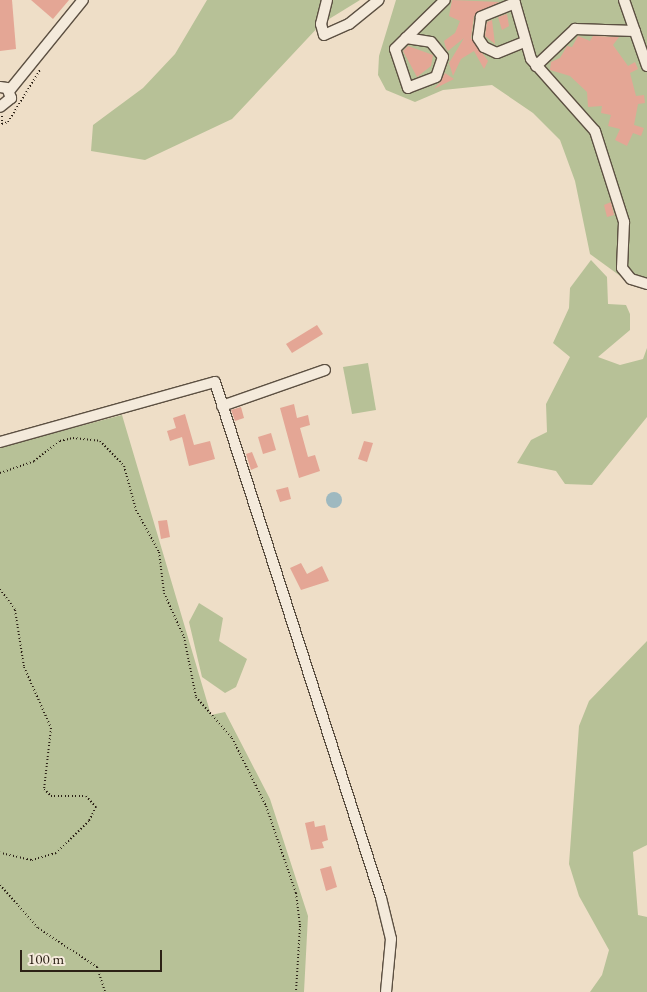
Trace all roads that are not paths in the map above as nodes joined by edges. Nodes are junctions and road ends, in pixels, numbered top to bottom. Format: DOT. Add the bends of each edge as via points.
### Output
graph roads {
  1 [pos="83,0"];
  2 [pos="327,0"];
  3 [pos="379,0"];
  4 [pos="445,0"];
  5 [pos="624,0"];
  6 [pos="515,2"];
  7 [pos="635,32"];
  8 [pos="406,38"];
  9 [pos="524,42"];
  10 [pos="536,66"];
  11 [pos="647,66"];
  12 [pos="5,89"];
  13 [pos="1,107"];
  14 [pos="647,284"];
  15 [pos="325,370"];
  16 [pos="222,406"];
  17 [pos="0,442"];
  18 [pos="386,992"];
  1 -- 12 [label="street"];
  2 -- 3 [label="street" via="321,24 324,35 349,24"];
  4 -- 8 [label="street"];
  5 -- 7 [label="street"];
  6 -- 9 [label="street"];
  6 -- 9 [label="street" via="481,17 478,38 484,47 497,53"];
  7 -- 10 [label="street" via="575,29"];
  7 -- 11 [label="street"];
  8 -- 8 [label="street" via="394,49 408,88 436,77 443,57 427,40"];
  9 -- 10 [label="street"];
  10 -- 14 [label="street" via="595,131 624,222 622,268 631,278"];
  12 -- 13 [label="street" via="10,101"];
  15 -- 16 [label="street"];
  16 -- 17 [label="street" via="215,382"];
  16 -- 18 [label="street" via="381,898 391,939"];
}
